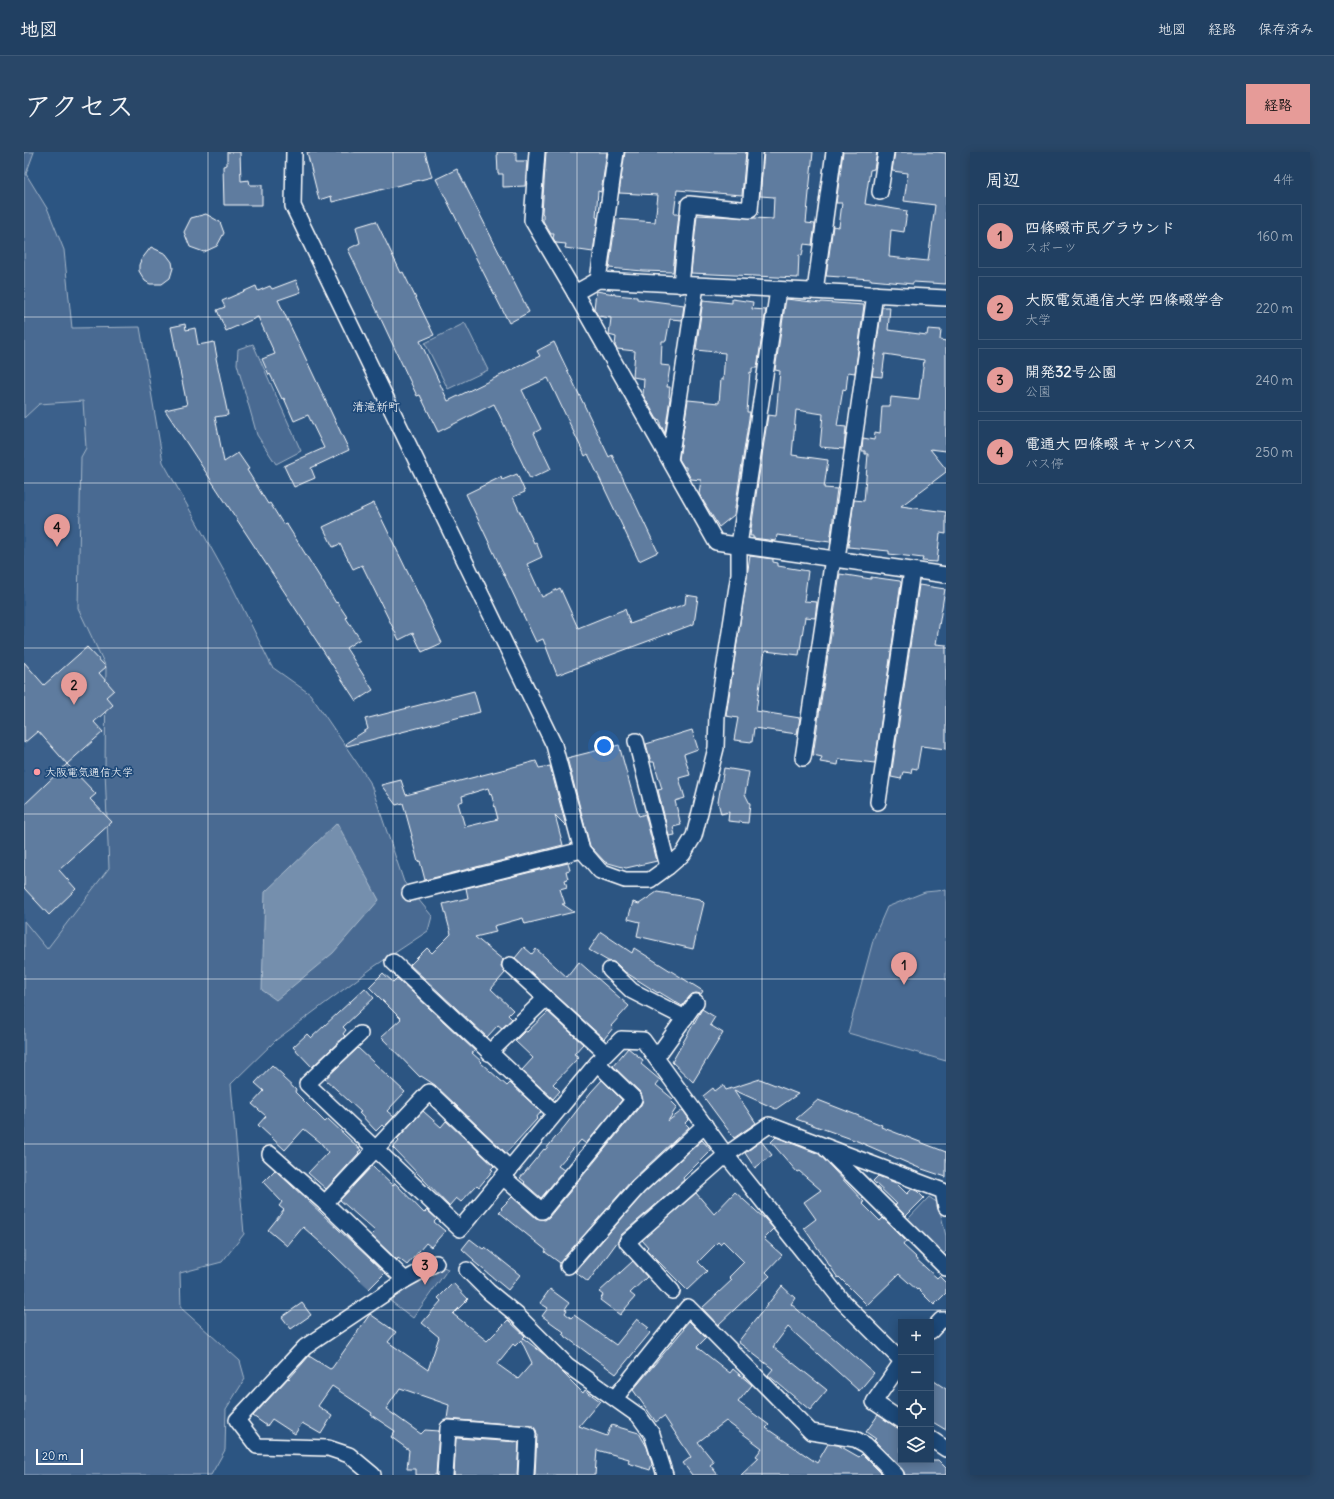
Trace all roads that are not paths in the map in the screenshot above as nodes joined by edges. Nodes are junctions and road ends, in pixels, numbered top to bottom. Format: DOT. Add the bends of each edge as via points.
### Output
graph roads {
  1 [pos="294,152"];
  2 [pos="537,152"];
  3 [pos="616,152"];
  4 [pos="755,152"];
  5 [pos="834,152"];
  6 [pos="886,152"];
  7 [pos="880,192"];
  8 [pos="598,280"];
  9 [pos="681,285"];
  10 [pos="696,286"];
  11 [pos="778,290"];
  12 [pos="815,291"];
  13 [pos="575,293"];
  14 [pos="875,294"];
  15 [pos="946,298"];
  16 [pos="670,460"];
  17 [pos="739,545"];
  18 [pos="835,558"];
  19 [pos="912,570"];
  20 [pos="946,575"];
  21 [pos="636,742"];
  22 [pos="803,758"];
  23 [pos="878,802"];
  24 [pos="582,850"];
  25 [pos="668,867"];
  26 [pos="410,893"];
  27 [pos="393,962"];
  28 [pos="510,965"];
  29 [pos="610,970"];
  30 [pos="546,998"];
  31 [pos="696,1002"];
  32 [pos="685,1018"];
  33 [pos="360,1034"];
  34 [pos="489,1053"];
  35 [pos="602,1058"];
  36 [pos="656,1058"];
  37 [pos="555,1113"];
  38 [pos="705,1125"];
  39 [pos="823,1146"];
  40 [pos="375,1148"];
  41 [pos="270,1154"];
  42 [pos="726,1155"];
  43 [pos="507,1173"];
  44 [pos="325,1203"];
  45 [pos="946,1207"];
  46 [pos="436,1263"];
  47 [pos="568,1266"];
  48 [pos="946,1268"];
  49 [pos="467,1270"];
  50 [pos="405,1280"];
  51 [pos="672,1290"];
  52 [pos="946,1320"];
  53 [pos="934,1328"];
  54 [pos="898,1358"];
  55 [pos="898,1366"];
  56 [pos="615,1398"];
  57 [pos="898,1418"];
  58 [pos="934,1441"];
  59 [pos="946,1449"];
  60 [pos="373,1475"];
  61 [pos="445,1475"];
  62 [pos="526,1475"];
  63 [pos="665,1475"];
  64 [pos="896,1475"];
  1 -- 24 [label="street" via="293,206 554,746"];
  2 -- 13 [label="street" via="532,220"];
  3 -- 8 [label="street"];
  4 -- 9 [label="street" via="750,210 689,204"];
  5 -- 12 [label="street"];
  6 -- 7 [label="street"];
  8 -- 9 [label="street"];
  8 -- 13 [label="street"];
  9 -- 10 [label="street"];
  10 -- 11 [label="street"];
  10 -- 16 [label="street"];
  11 -- 12 [label="street"];
  11 -- 17 [label="street"];
  12 -- 14 [label="street"];
  13 -- 16 [label="street"];
  14 -- 15 [label="street"];
  14 -- 18 [label="street"];
  16 -- 17 [label="street" via="716,542"];
  17 -- 18 [label="street"];
  17 -- 25 [label="street" via="738,574 717,715 716,748 694,836 683,854"];
  18 -- 19 [label="street"];
  18 -- 22 [label="street"];
  19 -- 20 [label="street"];
  19 -- 23 [label="street"];
  21 -- 25 [label="street"];
  24 -- 25 [label="street" via="600,871 625,880 650,880"];
  24 -- 26 [label="street"];
  27 -- 34 [label="street"];
  28 -- 30 [label="street"];
  29 -- 32 [label="street" via="632,991"];
  30 -- 34 [label="street"];
  30 -- 35 [label="street"];
  31 -- 32 [label="street"];
  32 -- 36 [label="street"];
  33 -- 40 [label="street" via="307,1084"];
  34 -- 37 [label="street"];
  35 -- 36 [label="street" via="621,1039 643,1040"];
  35 -- 37 [label="street"];
  35 -- 43 [label="street" via="634,1098 542,1211"];
  36 -- 38 [label="street"];
  37 -- 43 [label="street"];
  38 -- 42 [label="street"];
  38 -- 47 [label="street" via="638,1187"];
  39 -- 42 [label="street" via="769,1125"];
  39 -- 45 [label="street" via="943,1191"];
  39 -- 48 [label="street"];
  40 -- 43 [label="street" via="429,1092"];
  40 -- 43 [label="street" via="460,1229"];
  40 -- 44 [label="street"];
  41 -- 44 [label="street"];
  42 -- 51 [label="street" via="627,1242"];
  42 -- 54 [label="street" via="843,1302"];
  44 -- 50 [label="street"];
  46 -- 50 [label="street"];
  49 -- 56 [label="street" via="567,1365"];
  50 -- 60 [label="street" via="305,1347 237,1420 257,1446 328,1448 349,1455"];
  52 -- 53 [label="street" via="941,1320"];
  55 -- 57 [label="street" via="874,1402"];
  56 -- 63 [label="street" via="639,1416 652,1434"];
  56 -- 64 [label="street" via="688,1307 811,1432 855,1439 866,1445"];
  58 -- 59 [label="street"];
  61 -- 62 [label="street" via="448,1428 528,1434"];
}
